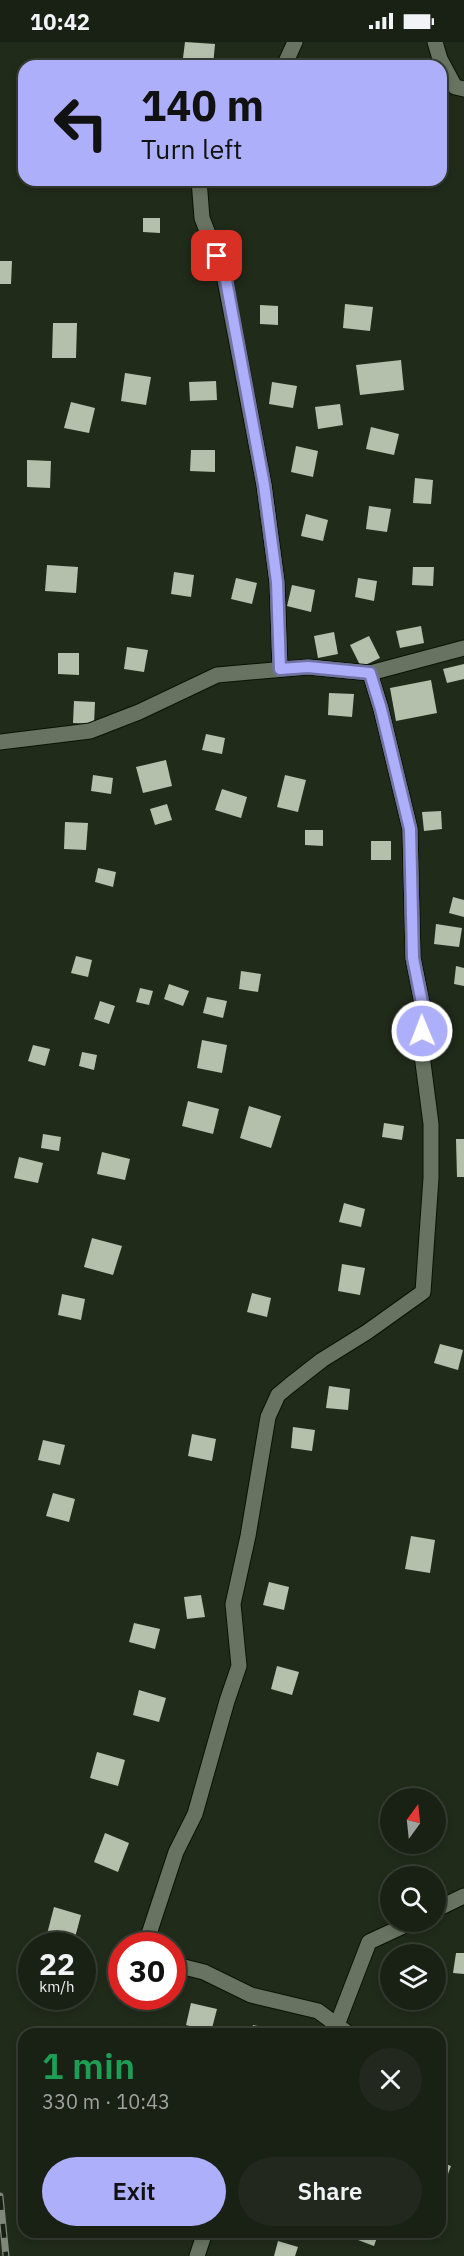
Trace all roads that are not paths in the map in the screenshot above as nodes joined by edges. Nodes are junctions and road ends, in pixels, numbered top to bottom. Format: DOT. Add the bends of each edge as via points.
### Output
graph roads {
  1 [pos="295,42"];
  2 [pos="435,42"];
  3 [pos="287,60"];
  4 [pos="441,60"];
  5 [pos="447,72"];
  6 [pos="464,89"];
  7 [pos="200,186"];
  8 [pos="464,648"];
  9 [pos="280,669"];
  10 [pos="370,673"];
  11 [pos="0,742"];
  12 [pos="464,1896"];
  13 [pos="446,1905"];
  14 [pos="150,1932"];
  15 [pos="390,1932"];
  16 [pos="186,1968"];
  17 [pos="342,2028"];
  18 [pos="343,2028"];
  19 [pos="203,2238"];
  20 [pos="197,2256"];
  1 -- 3 [label="street"];
  2 -- 4 [label="street"];
  5 -- 6 [label="street" via="455,87"];
  7 -- 9 [label="street" via="202,218 225,275 264,485 277,582"];
  8 -- 10 [label="street"];
  9 -- 10 [label="street" via="308,667"];
  9 -- 11 [label="street" via="217,675 90,731"];
  10 -- 14 [label="street" via="410,829 413,958 423,1008 422,1055 431,1124 423,1292 290,1385 278,1395 268,1417 233,1604 239,1666 195,1814 176,1852"];
  12 -- 13 [label="street"];
  15 -- 18 [label="street" via="369,1942"];
  16 -- 17 [label="street" via="251,1995 318,2011"];
  19 -- 20 [label="street"];
}
